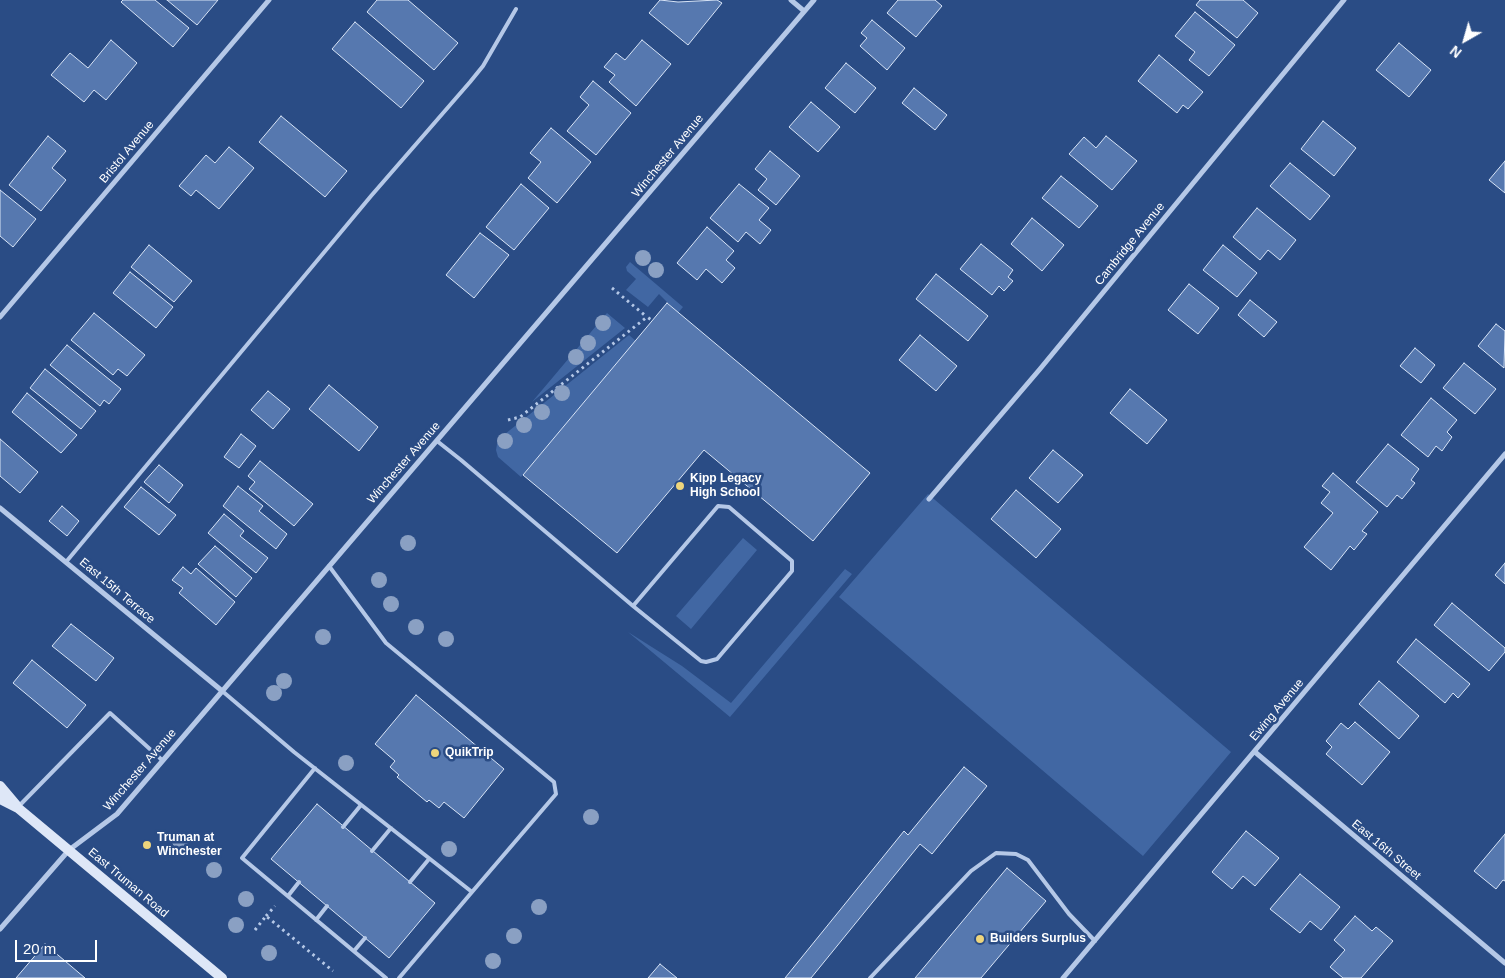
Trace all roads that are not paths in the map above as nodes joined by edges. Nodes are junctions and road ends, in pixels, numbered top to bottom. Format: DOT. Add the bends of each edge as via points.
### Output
graph roads {
  1 [pos="269,0"];
  2 [pos="791,0"];
  3 [pos="814,0"];
  4 [pos="1344,0"];
  5 [pos="516,9"];
  6 [pos="804,11"];
  7 [pos="0,317"];
  8 [pos="437,441"];
  9 [pos="1505,454"];
  10 [pos="929,499"];
  11 [pos="0,508"];
  12 [pos="66,562"];
  13 [pos="329,566"];
  14 [pos="633,606"];
  15 [pos="221,690"];
  16 [pos="1255,752"];
  17 [pos="162,760"];
  18 [pos="315,768"];
  19 [pos="0,786"];
  20 [pos="0,799"];
  21 [pos="361,804"];
  22 [pos="18,808"];
  23 [pos="343,827"];
  24 [pos="391,828"];
  25 [pos="69,850"];
  26 [pos="372,851"];
  27 [pos="429,859"];
  28 [pos="299,882"];
  29 [pos="410,882"];
  30 [pos="472,892"];
  31 [pos="288,896"];
  32 [pos="327,906"];
  33 [pos="316,920"];
  34 [pos="0,929"];
  35 [pos="365,938"];
  36 [pos="1095,941"];
  37 [pos="354,952"];
  38 [pos="1505,963"];
  39 [pos="222,978"];
  40 [pos="386,978"];
  41 [pos="399,978"];
  42 [pos="870,978"];
  43 [pos="1063,978"];
  1 -- 7 [label="street, Bristol Avenue"];
  2 -- 6 [label="street"];
  3 -- 6 [label="street, Winchester Avenue"];
  4 -- 10 [label="street, Cambridge Avenue"];
  5 -- 12 [label="lane" via="470,82"];
  6 -- 8 [label="street, Winchester Avenue"];
  8 -- 13 [label="street, Winchester Avenue"];
  8 -- 14 [label="lane"];
  9 -- 16 [label="street, Ewing Avenue"];
  11 -- 12 [label="street, East 15th Terrace"];
  12 -- 15 [label="street, East 15th Terrace"];
  13 -- 15 [label="street, Winchester Avenue"];
  13 -- 30 [label="lane" via="386,643 554,782 556,794"];
  14 -- 14 [label="lane" via="700,661 712,661 792,571 792,561 729,507 718,506"];
  15 -- 17 [label="street, Winchester Avenue"];
  15 -- 18 [label="lane"];
  16 -- 36 [label="street, Ewing Avenue"];
  16 -- 38 [label="street, East 16th Street"];
  17 -- 22 [label="lane" via="110,712"];
  17 -- 25 [label="street, Winchester Avenue" via="117,814"];
  18 -- 21 [label="lane"];
  18 -- 31 [label="lane" via="242,858"];
  19 -- 22 [label="main road, East Truman Road"];
  20 -- 22 [label="main road, East Truman Road"];
  21 -- 23 [label="lane"];
  21 -- 24 [label="lane"];
  22 -- 25 [label="main road, East Truman Road"];
  24 -- 26 [label="lane"];
  24 -- 27 [label="lane"];
  25 -- 34 [label="street, Winchester Avenue"];
  25 -- 39 [label="main road, East Truman Road"];
  27 -- 29 [label="lane"];
  27 -- 30 [label="lane"];
  28 -- 31 [label="lane"];
  30 -- 41 [label="lane"];
  31 -- 33 [label="lane"];
  32 -- 33 [label="lane"];
  33 -- 37 [label="lane"];
  35 -- 37 [label="lane"];
  36 -- 42 [label="lane" via="1069,914 1028,860 1016,854 996,853 971,870"];
  36 -- 43 [label="street, Ewing Avenue"];
  37 -- 40 [label="lane"];
}
